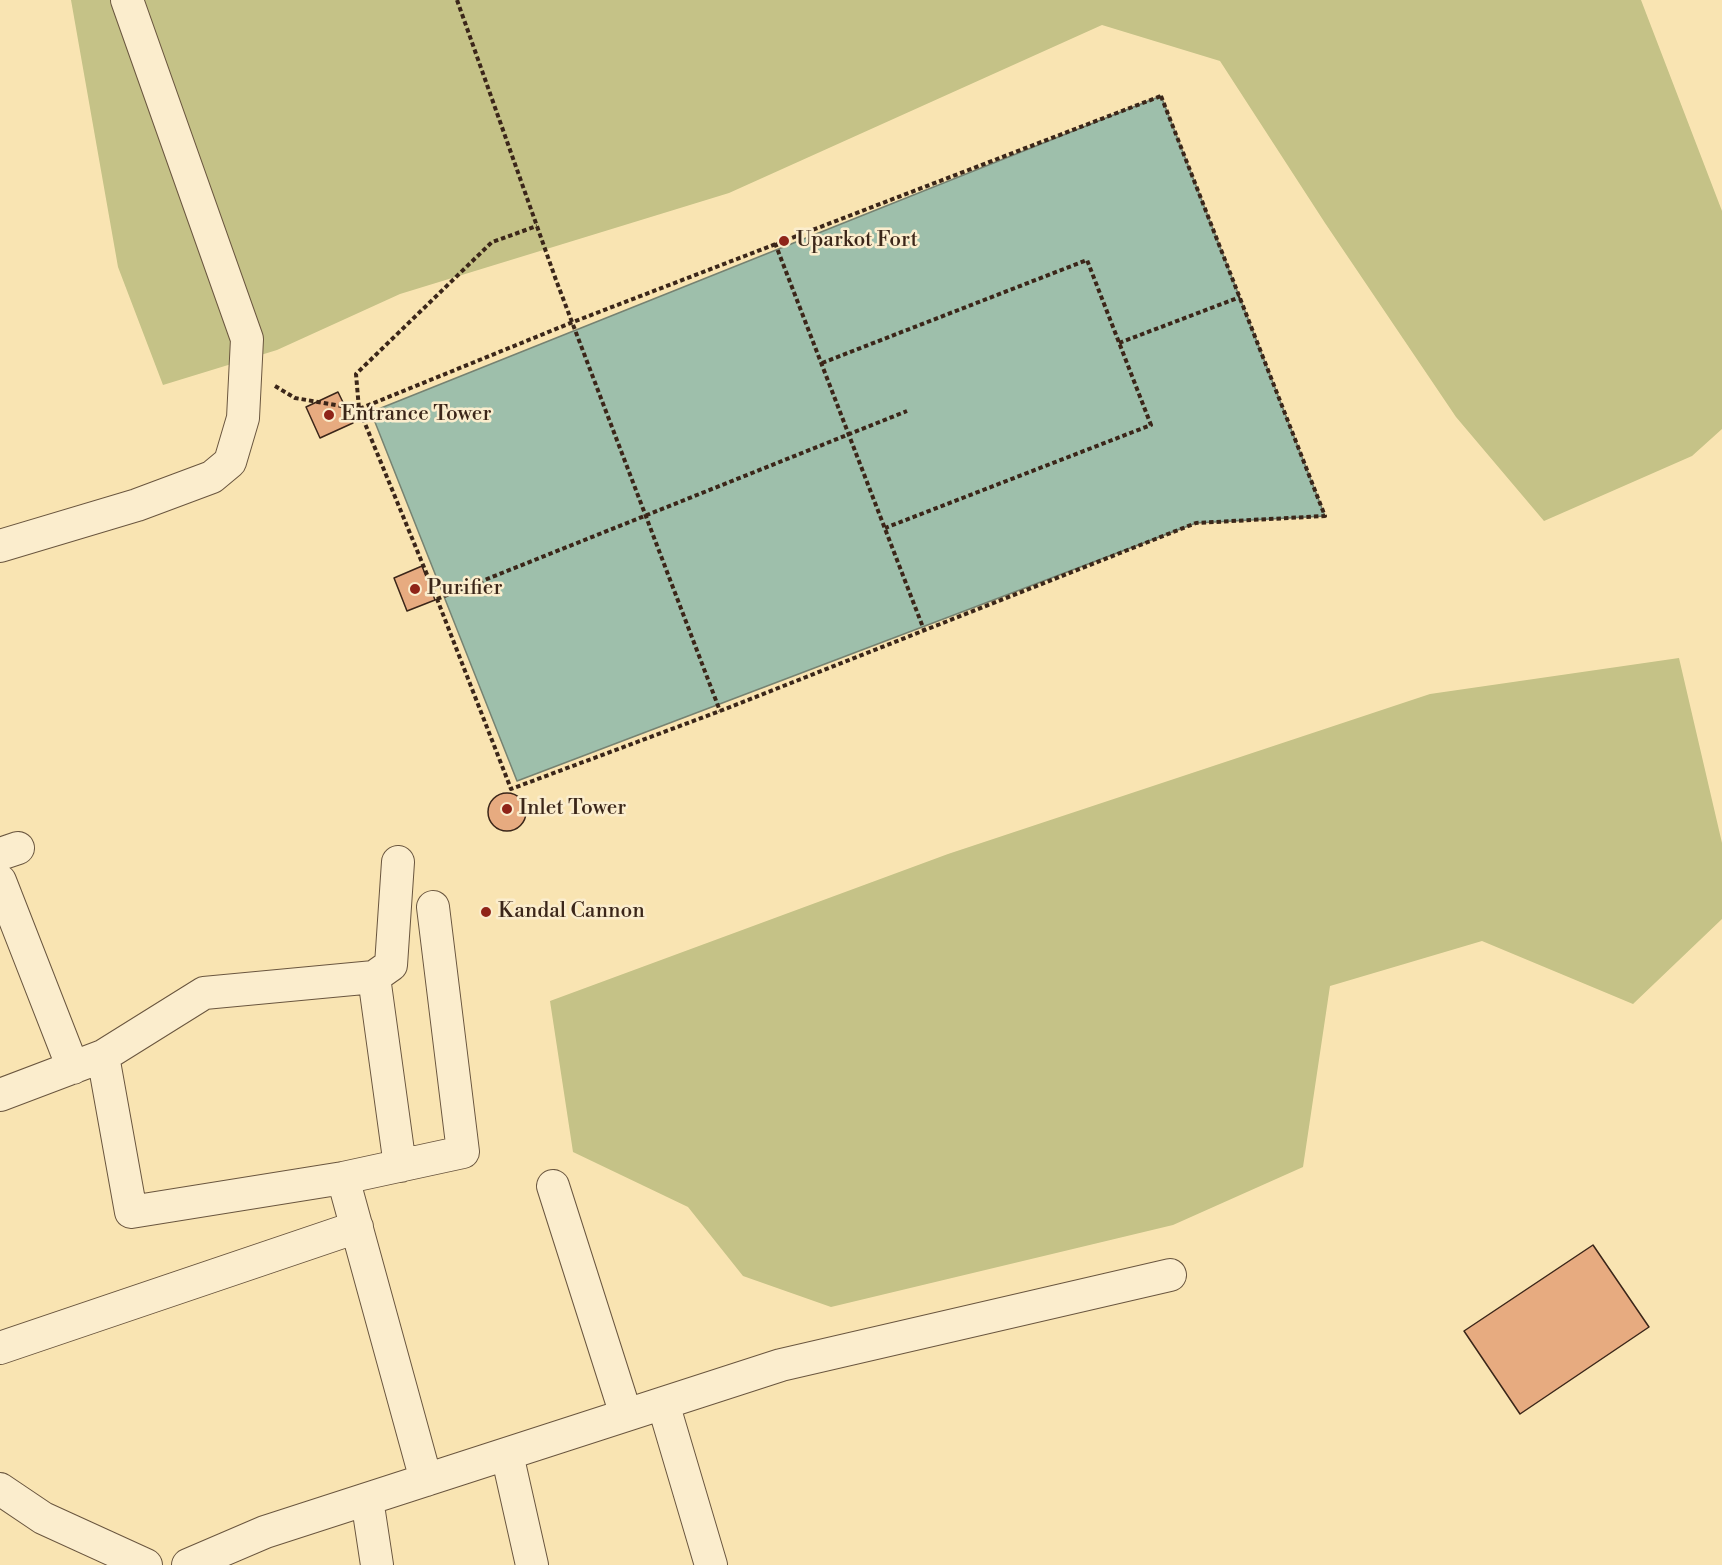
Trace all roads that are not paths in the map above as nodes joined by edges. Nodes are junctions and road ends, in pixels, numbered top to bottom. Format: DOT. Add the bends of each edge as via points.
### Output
graph roads {
  1 [pos="128,0"];
  2 [pos="0,546"];
  3 [pos="398,862"];
  4 [pos="0,881"];
  5 [pos="433,907"];
  6 [pos="374,977"];
  7 [pos="103,1056"];
  8 [pos="73,1068"];
  9 [pos="0,1095"];
  10 [pos="400,1166"];
  11 [pos="343,1178"];
  12 [pos="553,1186"];
  13 [pos="357,1227"];
  14 [pos="1170,1275"];
  15 [pos="0,1348"];
  16 [pos="663,1403"];
  17 [pos="626,1415"];
  18 [pos="507,1454"];
  19 [pos="426,1480"];
  20 [pos="0,1490"];
  21 [pos="367,1499"];
  22 [pos="146,1565"];
  23 [pos="188,1565"];
  24 [pos="377,1565"];
  25 [pos="532,1565"];
  26 [pos="711,1565"];
  1 -- 2 [label="street" via="247,339 243,418 230,462 212,477 137,505"];
  3 -- 6 [label="street" via="391,965"];
  4 -- 8 [label="street"];
  5 -- 10 [label="street" via="463,1152"];
  6 -- 7 [label="street" via="204,993"];
  6 -- 10 [label="street"];
  7 -- 8 [label="street"];
  7 -- 11 [label="street" via="130,1212"];
  8 -- 9 [label="street"];
  10 -- 11 [label="street"];
  11 -- 13 [label="street"];
  12 -- 17 [label="street"];
  13 -- 15 [label="street"];
  13 -- 19 [label="street"];
  14 -- 16 [label="street" via="781,1365"];
  16 -- 17 [label="street"];
  16 -- 26 [label="street"];
  17 -- 18 [label="street"];
  18 -- 19 [label="street"];
  18 -- 25 [label="street"];
  19 -- 21 [label="street"];
  20 -- 22 [label="street" via="43,1518"];
  21 -- 23 [label="street" via="266,1532"];
  21 -- 24 [label="street"];
}
